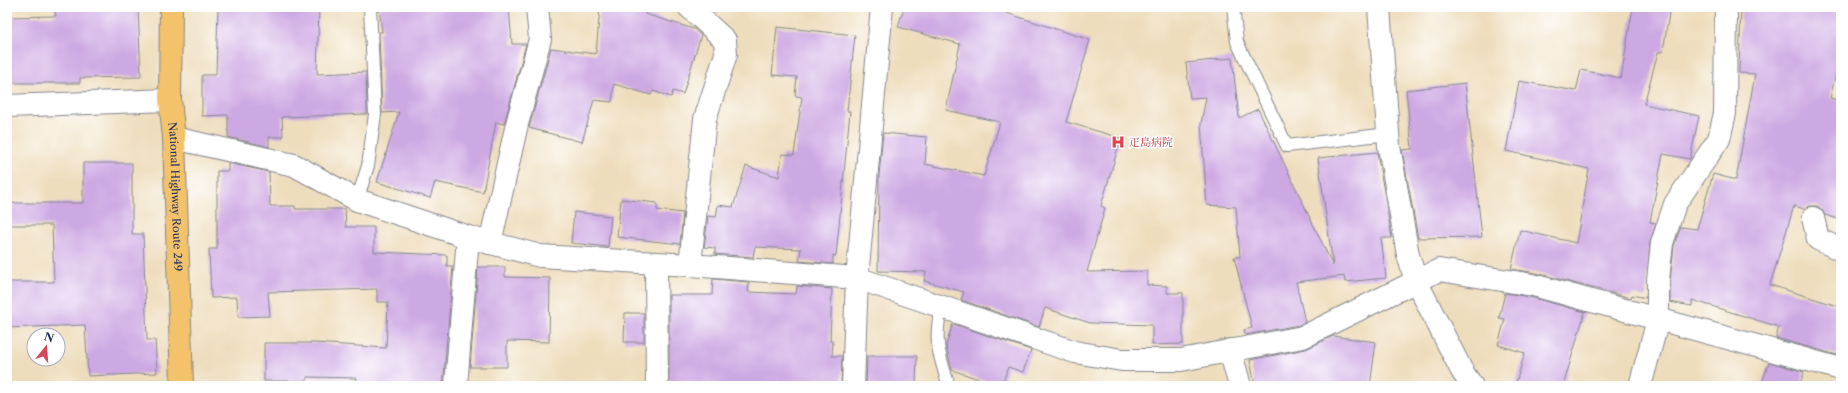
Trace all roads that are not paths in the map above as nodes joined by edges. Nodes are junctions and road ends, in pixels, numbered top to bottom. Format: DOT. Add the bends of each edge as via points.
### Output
graph roads {
  1 [pos="171,7"];
  2 [pos="370,7"];
  3 [pos="537,7"];
  4 [pos="689,7"];
  5 [pos="882,7"];
  6 [pos="1233,7"];
  7 [pos="1379,7"];
  8 [pos="1726,7"];
  9 [pos="170,100"];
  10 [pos="7,106"];
  11 [pos="1388,134"];
  12 [pos="174,138"];
  13 [pos="358,200"];
  14 [pos="1813,218"];
  15 [pos="468,238"];
  16 [pos="490,243"];
  17 [pos="1841,250"];
  18 [pos="656,263"];
  19 [pos="690,265"];
  20 [pos="857,278"];
  21 [pos="1416,281"];
  22 [pos="941,307"];
  23 [pos="1658,320"];
  24 [pos="1230,350"];
  25 [pos="1841,370"];
  26 [pos="182,386"];
  27 [pos="456,386"];
  28 [pos="657,386"];
  29 [pos="853,386"];
  30 [pos="949,386"];
  31 [pos="1240,386"];
  32 [pos="1472,386"];
  33 [pos="1640,386"];
  1 -- 9 [label="highway, National Highway Route 249"];
  2 -- 13 [label="lane" via="375,114 368,166"];
  3 -- 16 [label="street" via="540,39 517,124"];
  4 -- 19 [label="street" via="725,40 726,54 705,119"];
  5 -- 20 [label="street"];
  6 -- 11 [label="lane" via="1237,42 1287,146"];
  7 -- 11 [label="street"];
  8 -- 23 [label="street" via="1725,113 1720,139 1675,204 1662,243 1658,280"];
  9 -- 10 [label="street"];
  9 -- 12 [label="highway, National Highway Route 249"];
  11 -- 21 [label="street" via="1408,255"];
  12 -- 13 [label="street" via="294,165"];
  12 -- 26 [label="highway, National Highway Route 249"];
  13 -- 15 [label="street"];
  14 -- 17 [label="street" via="1818,239"];
  15 -- 16 [label="street"];
  15 -- 27 [label="street"];
  16 -- 18 [label="street" via="540,256"];
  18 -- 19 [label="street"];
  18 -- 28 [label="street"];
  19 -- 20 [label="street"];
  20 -- 22 [label="street"];
  20 -- 29 [label="street"];
  21 -- 23 [label="street" via="1439,270 1533,285"];
  21 -- 24 [label="street" via="1303,337"];
  21 -- 32 [label="street"];
  22 -- 24 [label="street" via="1075,352 1122,360 1181,360"];
  22 -- 30 [label="lane" via="937,330 938,352"];
  23 -- 25 [label="street"];
  23 -- 33 [label="street"];
  24 -- 31 [label="street"];
}
